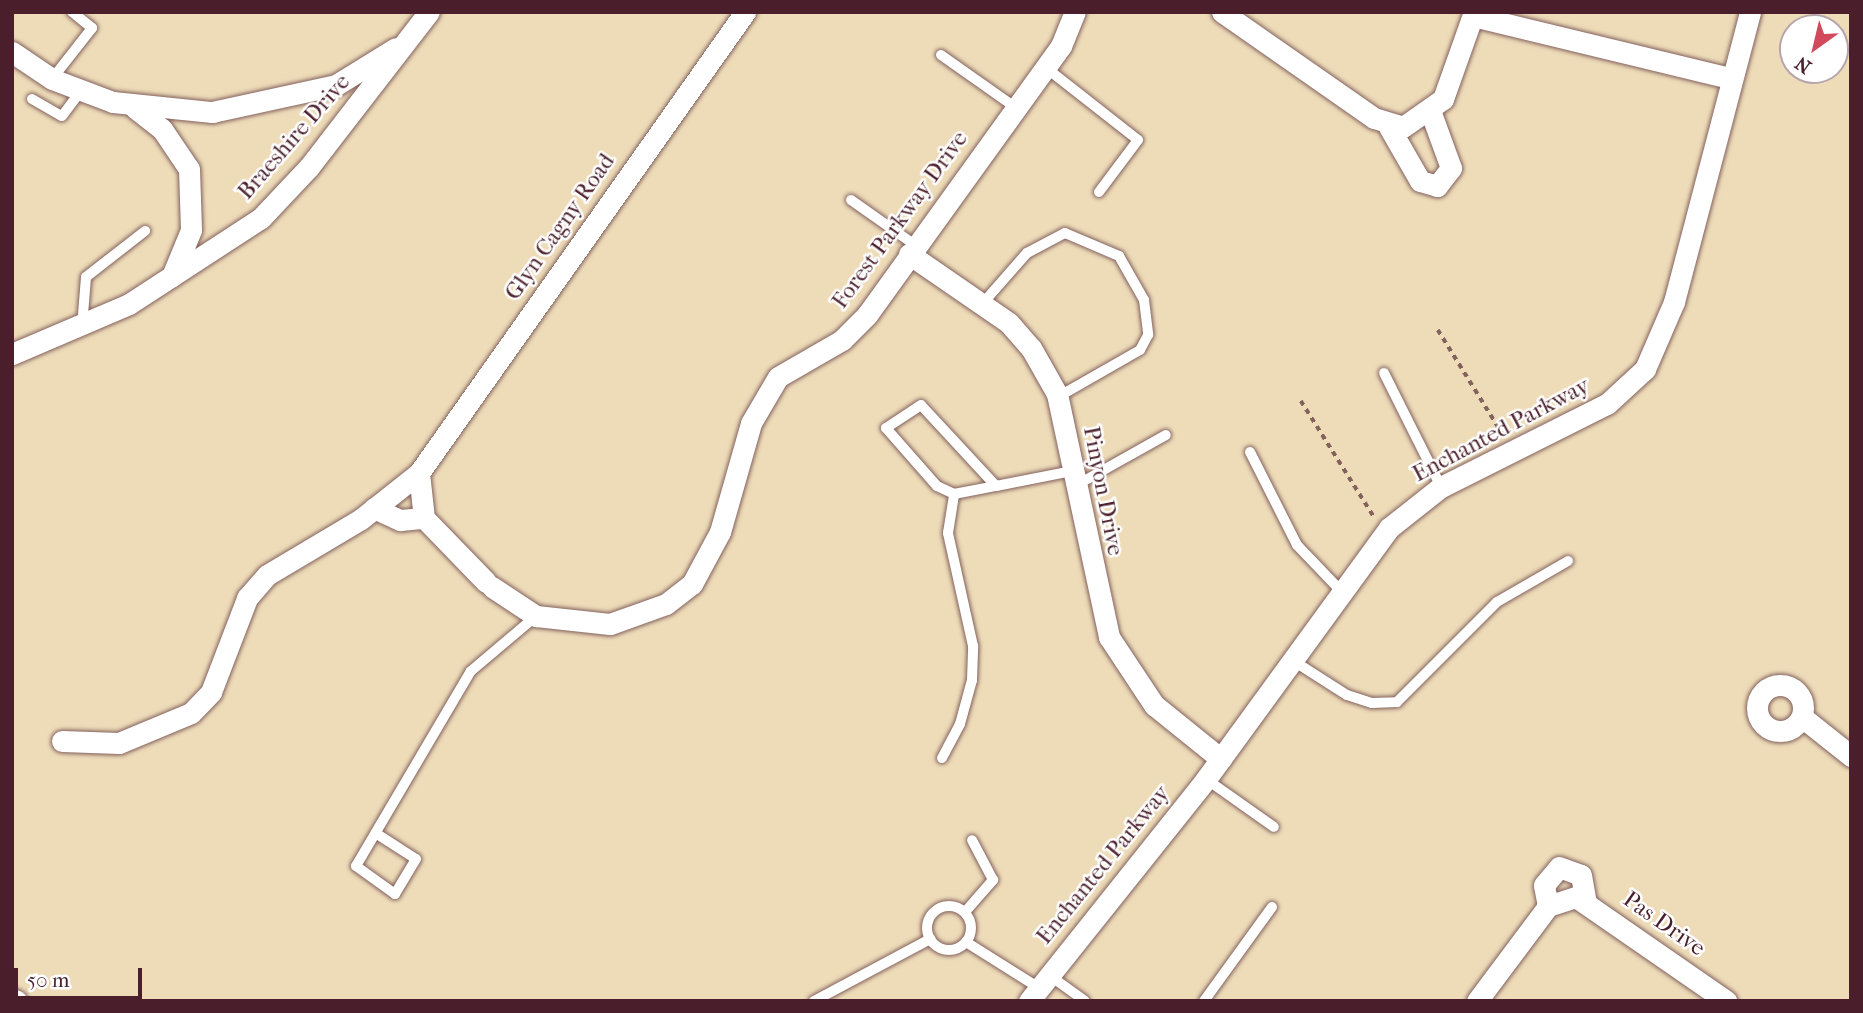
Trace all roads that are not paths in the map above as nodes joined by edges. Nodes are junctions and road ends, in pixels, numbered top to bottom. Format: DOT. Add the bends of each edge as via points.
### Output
graph roads {
  1 [pos="72,12"];
  2 [pos="429,12"];
  3 [pos="745,12"];
  4 [pos="1075,12"];
  5 [pos="1222,12"];
  6 [pos="1750,12"];
  7 [pos="1474,14"];
  8 [pos="411,38"];
  9 [pos="12,52"];
  10 [pos="941,55"];
  11 [pos="1045,67"];
  12 [pos="1729,78"];
  13 [pos="52,79"];
  14 [pos="82,91"];
  15 [pos="32,99"];
  16 [pos="135,108"];
  17 [pos="1016,108"];
  18 [pos="1432,113"];
  19 [pos="1389,127"];
  20 [pos="1099,192"];
  21 [pos="851,200"];
  22 [pos="145,231"];
  23 [pos="912,250"];
  24 [pos="169,281"];
  25 [pos="983,303"];
  26 [pos="82,327"];
  27 [pos="12,354"];
  28 [pos="1384,373"];
  29 [pos="1058,397"];
  30 [pos="1166,435"];
  31 [pos="1250,452"];
  32 [pos="419,473"];
  33 [pos="1074,478"];
  34 [pos="996,486"];
  35 [pos="1441,487"];
  36 [pos="954,494"];
  37 [pos="374,508"];
  38 [pos="424,518"];
  39 [pos="1568,561"];
  40 [pos="1340,590"];
  41 [pos="536,615"];
  42 [pos="1292,660"];
  43 [pos="1802,718"];
  44 [pos="62,741"];
  45 [pos="1848,748"];
  46 [pos="942,758"];
  47 [pos="1221,759"];
  48 [pos="1206,779"];
  49 [pos="1273,827"];
  50 [pos="377,834"];
  51 [pos="972,840"];
  52 [pos="1272,907"];
  53 [pos="965,912"];
  54 [pos="930,939"];
  55 [pos="966,942"];
  56 [pos="1039,988"];
  57 [pos="12,999"];
  58 [pos="18,1001"];
  59 [pos="814,1001"];
  60 [pos="1085,1001"];
  61 [pos="1205,1001"];
  62 [pos="1477,1001"];
  63 [pos="1726,1001"];
  1 -- 13 [label="lane" via="92,28"];
  2 -- 8 [label="street, Braeshire Drive"];
  3 -- 32 [label="street, Glyn Cagny Road"];
  4 -- 11 [label="street, Forest Parkway Drive"];
  5 -- 19 [label="street"];
  6 -- 12 [label="street, Enchanted Parkway"];
  7 -- 12 [label="street"];
  7 -- 18 [label="street"];
  8 -- 16 [label="street, Braeshire Drive" via="336,85 303,94 212,112"];
  8 -- 24 [label="street, Braeshire Drive" via="285,194"];
  9 -- 13 [label="street"];
  10 -- 17 [label="lane"];
  11 -- 17 [label="street, Forest Parkway Drive"];
  11 -- 20 [label="lane" via="1138,140"];
  12 -- 35 [label="street, Enchanted Parkway" via="1674,302 1645,369 1607,404 1515,454"];
  13 -- 14 [label="street"];
  14 -- 15 [label="lane" via="62,116"];
  14 -- 16 [label="street"];
  16 -- 24 [label="street" via="162,129 189,169 191,230"];
  17 -- 23 [label="street, Forest Parkway Drive"];
  18 -- 19 [label="street" via="1403,127"];
  18 -- 19 [label="street" via="1451,168 1437,186 1420,181"];
  21 -- 23 [label="lane"];
  22 -- 26 [label="lane" via="86,277"];
  23 -- 25 [label="street, Pinyon Drive"];
  23 -- 41 [label="street, Forest Parkway Drive" via="842,340 778,377 751,423 720,532 692,584 666,604 610,624"];
  24 -- 26 [label="street, Braeshire Drive"];
  25 -- 29 [label="street, Pinyon Drive" via="1031,348"];
  25 -- 29 [label="lane" via="1027,253 1065,233 1119,256 1144,300 1148,335 1140,350"];
  26 -- 27 [label="street, Braeshire Drive"];
  28 -- 35 [label="lane"];
  29 -- 33 [label="street, Pinyon Drive"];
  30 -- 33 [label="lane"];
  31 -- 40 [label="lane" via="1297,545"];
  32 -- 37 [label="street, Glyn Cagny Road"];
  32 -- 38 [label="street"];
  33 -- 34 [label="lane"];
  33 -- 47 [label="street, Pinyon Drive" via="1109,637 1154,705"];
  34 -- 36 [label="lane"];
  34 -- 36 [label="lane" via="921,405 886,428 937,486"];
  35 -- 40 [label="street, Enchanted Parkway" via="1389,528"];
  36 -- 46 [label="lane" via="948,533 973,646 972,680 960,724"];
  37 -- 38 [label="street" via="400,520"];
  37 -- 44 [label="street, Glyn Cagny Road" via="267,575 247,598 211,692 191,713 119,743"];
  38 -- 41 [label="street, Forest Parkway Drive" via="489,584"];
  39 -- 42 [label="lane" via="1497,602 1397,702 1372,703 1347,695"];
  40 -- 42 [label="street, Enchanted Parkway"];
  41 -- 50 [label="lane" via="471,671"];
  42 -- 47 [label="street, Enchanted Parkway"];
  43 -- 45 [label="street"];
  47 -- 48 [label="street, Enchanted Parkway"];
  48 -- 49 [label="lane"];
  48 -- 56 [label="street, Enchanted Parkway"];
  50 -- 50 [label="lane" via="355,870 394,894 416,859"];
  51 -- 53 [label="lane" via="993,880"];
  52 -- 61 [label="lane"];
  53 -- 54 [label="lane" via="953,906 934,912 927,924"];
  53 -- 55 [label="lane" via="971,925"];
  54 -- 55 [label="lane" via="945,950"];
  54 -- 59 [label="lane"];
  55 -- 56 [label="lane"];
  56 -- 60 [label="lane"];
  57 -- 58 [label="street"];
  62 -- 63 [label="street, Pas Drive" via="1567,902"];
}
